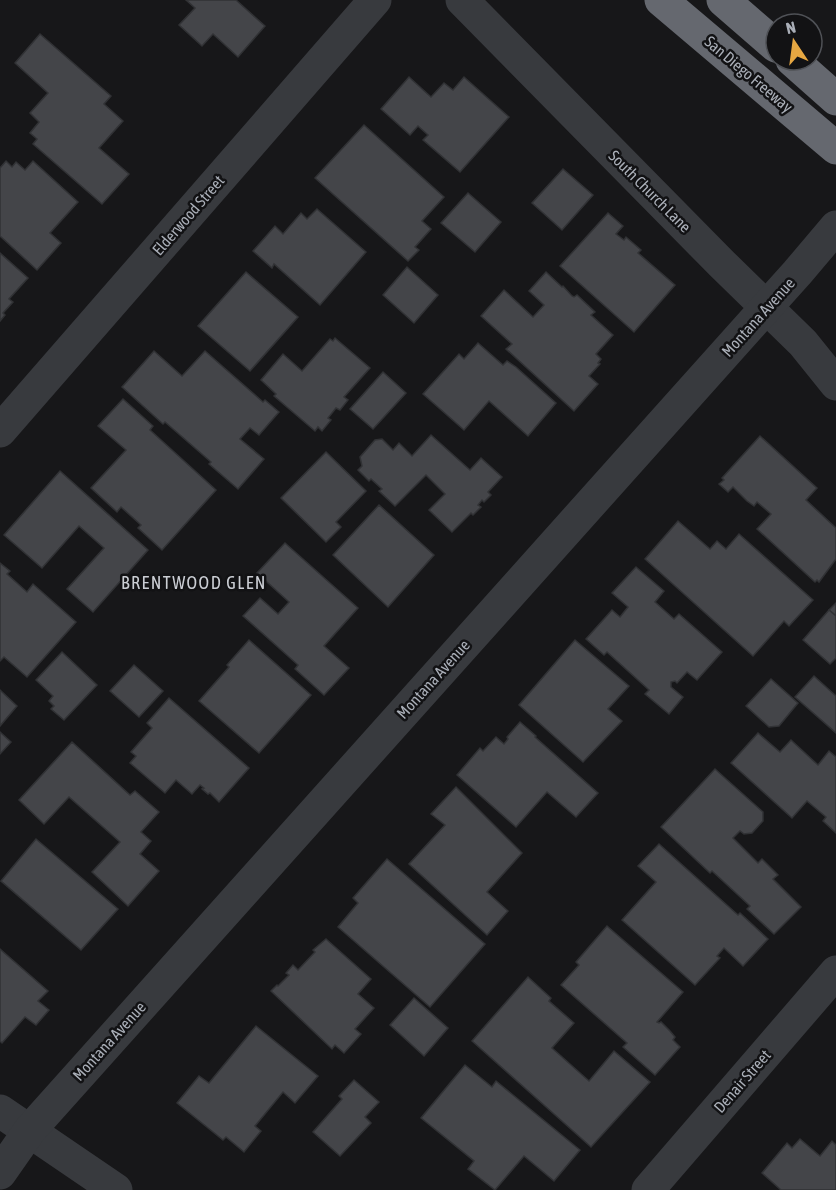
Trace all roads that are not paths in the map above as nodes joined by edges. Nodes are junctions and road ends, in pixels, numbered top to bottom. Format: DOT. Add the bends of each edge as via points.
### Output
graph roads {
  1 [pos="375,0"];
  2 [pos="462,0"];
  3 [pos="662,0"];
  4 [pos="723,0"];
  5 [pos="764,36"];
  6 [pos="806,72"];
  7 [pos="836,99"];
  8 [pos="832,145"];
  9 [pos="836,226"];
  10 [pos="767,306"];
  11 [pos="836,384"];
  12 [pos="0,431"];
  13 [pos="836,972"];
  14 [pos="0,1111"];
  15 [pos="30,1130"];
  16 [pos="0,1173"];
  17 [pos="116,1190"];
  18 [pos="648,1190"];
  1 -- 12 [label="street, Elderwood Street"];
  2 -- 10 [label="street, South Church Lane"];
  3 -- 8 [label="highway, San Diego Freeway"];
  4 -- 5 [label="highway"];
  6 -- 7 [label="highway"];
  9 -- 10 [label="street, Montana Avenue"];
  10 -- 11 [label="street, South Church Lane"];
  10 -- 15 [label="street, Montana Avenue"];
  13 -- 18 [label="street, Denair Street"];
  14 -- 15 [label="street"];
  15 -- 16 [label="street, Montana Avenue"];
  15 -- 17 [label="street"];
}
